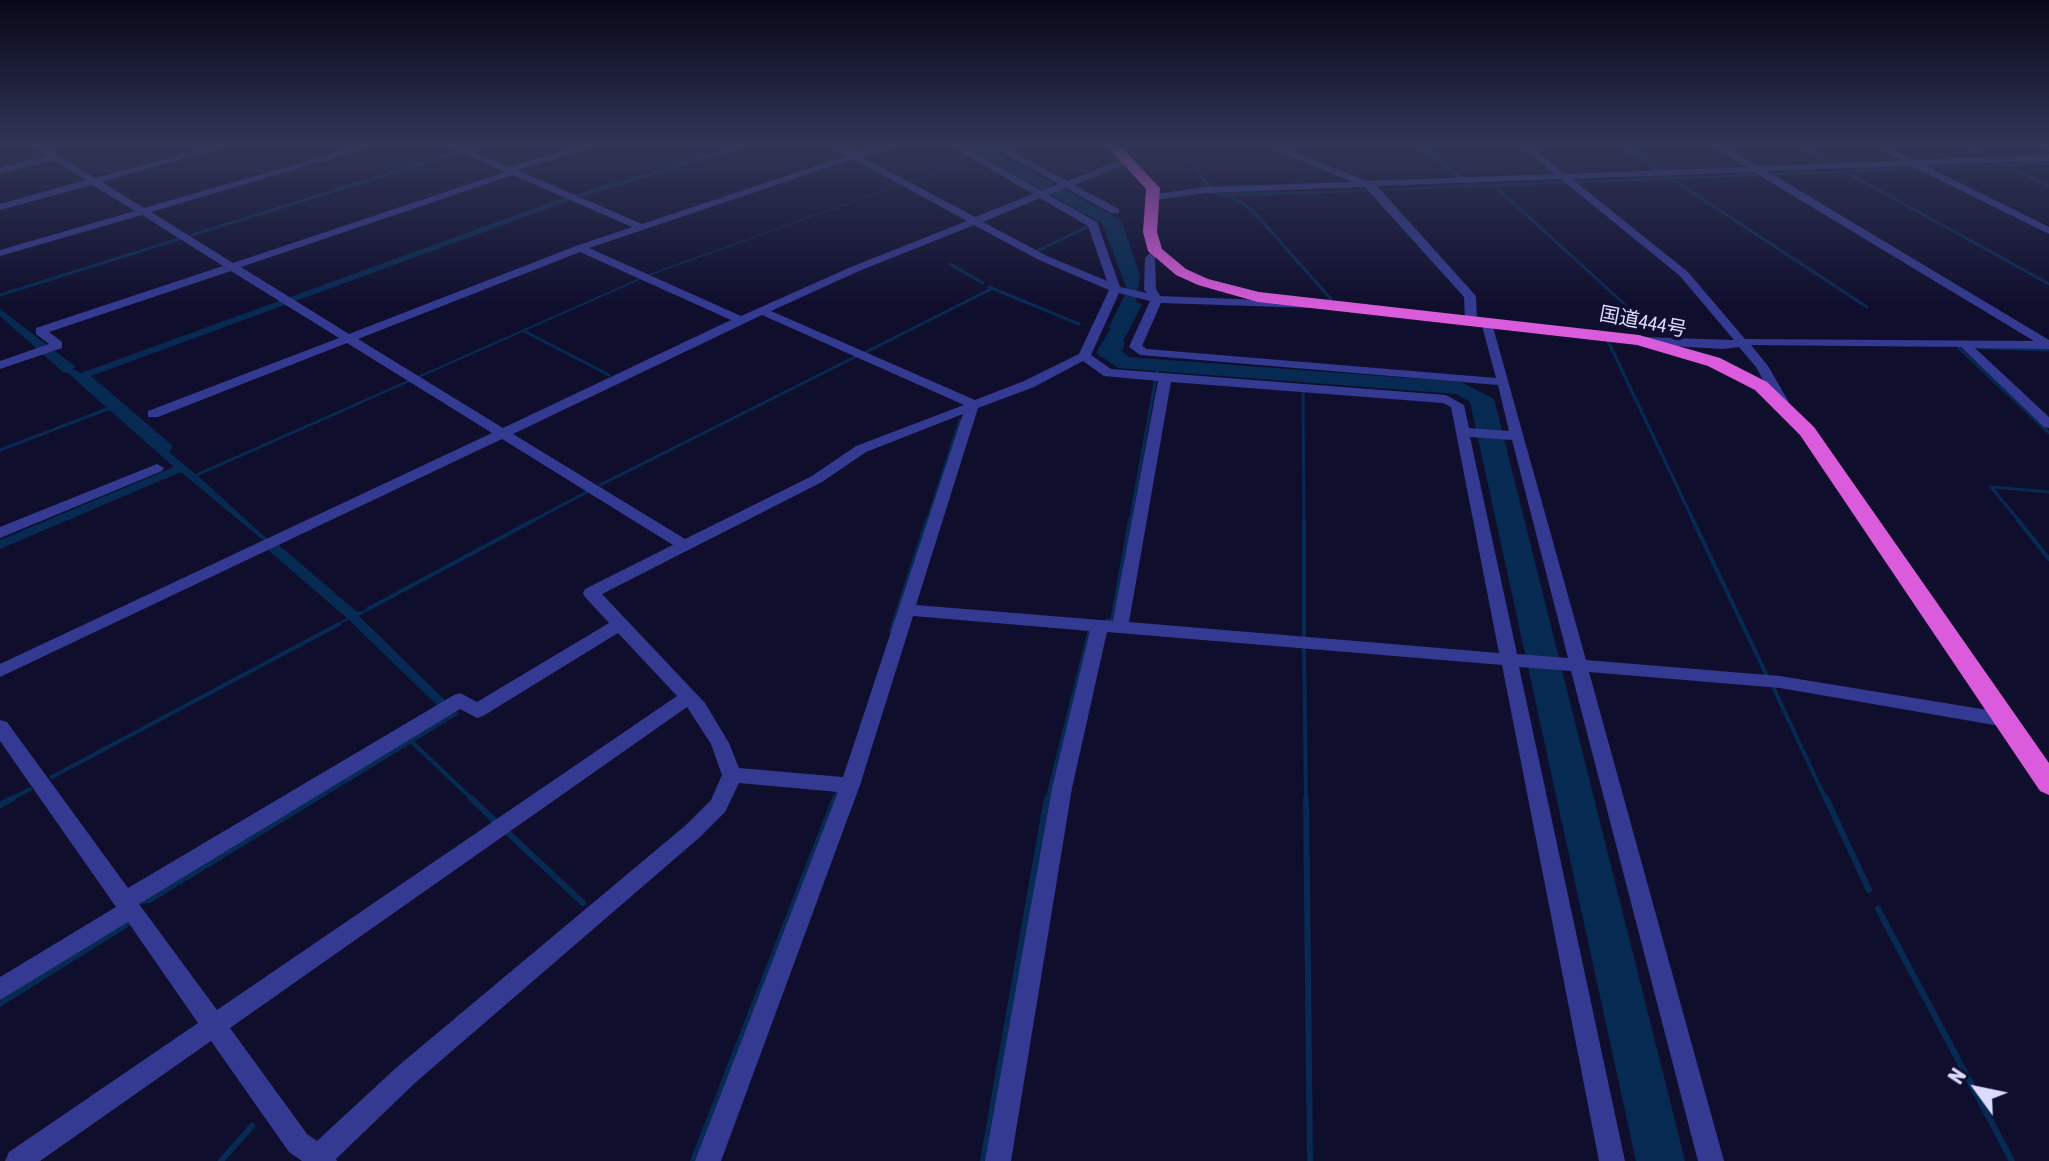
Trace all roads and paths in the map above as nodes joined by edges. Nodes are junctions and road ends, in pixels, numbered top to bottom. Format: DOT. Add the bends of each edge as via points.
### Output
graph roads {
  1 [pos="30,199"];
  2 [pos="123,199"];
  3 [pos="187,199"];
  4 [pos="428,199"];
  5 [pos="576,199"];
  6 [pos="724,199"];
  7 [pos="935,199"];
  8 [pos="1030,199"];
  9 [pos="1052,199"];
  10 [pos="1092,199"];
  11 [pos="1155,199"];
  12 [pos="1382,199"];
  13 [pos="1593,199"];
  14 [pos="1806,199"];
  15 [pos="1984,199"];
  16 [pos="0,207"];
  17 [pos="1115,211"];
  18 [pos="143,212"];
  19 [pos="976,221"];
  20 [pos="641,227"];
  21 [pos="2049,231"];
  22 [pos="580,248"];
  23 [pos="1155,251"];
  24 [pos="0,253"];
  25 [pos="232,266"];
  26 [pos="1115,289"];
  27 [pos="1151,298"];
  28 [pos="1317,304"];
  29 [pos="762,311"];
  30 [pos="741,320"];
  31 [pos="1479,321"];
  32 [pos="349,338"];
  33 [pos="1639,340"];
  34 [pos="1741,343"];
  35 [pos="1965,345"];
  36 [pos="2049,345"];
  37 [pos="1084,356"];
  38 [pos="0,365"];
  39 [pos="1159,378"];
  40 [pos="1502,382"];
  41 [pos="973,404"];
  42 [pos="1783,404"];
  43 [pos="153,414"];
  44 [pos="2049,424"];
  45 [pos="501,431"];
  46 [pos="1463,432"];
  47 [pos="1516,436"];
  48 [pos="157,468"];
  49 [pos="0,533"];
  50 [pos="685,546"];
  51 [pos="908,610"];
  52 [pos="620,624"];
  53 [pos="1110,626"];
  54 [pos="1515,661"];
  55 [pos="1572,666"];
  56 [pos="0,671"];
  57 [pos="689,697"];
  58 [pos="2006,720"];
  59 [pos="0,727"];
  60 [pos="732,775"];
  61 [pos="2049,784"];
  62 [pos="850,785"];
  63 [pos="128,905"];
  64 [pos="0,989"];
  65 [pos="214,1025"];
  66 [pos="318,1160"];
  67 [pos="18,1161"];
  68 [pos="708,1161"];
  69 [pos="998,1161"];
  70 [pos="1612,1161"];
  71 [pos="1711,1161"];
  1 -- 16 [label="street"];
  2 -- 18 [label="street"];
  3 -- 18 [label="street"];
  4 -- 25 [label="street"];
  5 -- 20 [label="street"];
  6 -- 20 [label="street"];
  7 -- 19 [label="street"];
  8 -- 19 [label="street"];
  9 -- 26 [label="street" via="1093,224"];
  10 -- 17 [label="street"];
  11 -- 23 [label="highway" via="1150,232"];
  12 -- 31 [label="street" via="1470,296"];
  13 -- 34 [label="street" via="1684,274"];
  14 -- 36 [label="street"];
  15 -- 21 [label="street"];
  18 -- 24 [label="street"];
  18 -- 25 [label="street"];
  19 -- 26 [label="street"];
  19 -- 29 [label="street"];
  20 -- 22 [label="street"];
  22 -- 30 [label="street"];
  22 -- 32 [label="street"];
  23 -- 27 [label="street" via="1150,258"];
  23 -- 28 [label="highway, 国道444号" via="1203,282 1258,297"];
  25 -- 32 [label="street"];
  25 -- 38 [label="street" via="40,331 58,345"];
  26 -- 27 [label="street"];
  26 -- 37 [label="street"];
  27 -- 28 [label="street"];
  27 -- 40 [label="street" via="1133,339 1144,352"];
  28 -- 31 [label="highway, 国道444号"];
  29 -- 30 [label="street"];
  29 -- 41 [label="street"];
  30 -- 45 [label="street"];
  31 -- 33 [label="highway, 国道444号"];
  31 -- 40 [label="street"];
  32 -- 43 [label="street"];
  32 -- 45 [label="street"];
  33 -- 34 [label="street"];
  33 -- 42 [label="highway, 国道444号" via="1714,362"];
  34 -- 35 [label="street"];
  34 -- 42 [label="street" via="1762,366"];
  35 -- 36 [label="street"];
  35 -- 44 [label="street"];
  37 -- 39 [label="street" via="1108,373"];
  37 -- 41 [label="street"];
  39 -- 46 [label="street" via="1446,399 1457,405"];
  39 -- 53 [label="street"];
  40 -- 47 [label="street"];
  41 -- 50 [label="street" via="861,449 817,479"];
  41 -- 51 [label="street"];
  42 -- 58 [label="highway, 国道444号" via="1807,431"];
  45 -- 50 [label="street"];
  45 -- 56 [label="street"];
  46 -- 47 [label="street"];
  46 -- 54 [label="street"];
  47 -- 55 [label="street"];
  48 -- 49 [label="street"];
  50 -- 52 [label="street" via="591,593"];
  51 -- 53 [label="street"];
  51 -- 62 [label="street"];
  52 -- 57 [label="street"];
  52 -- 63 [label="street" via="477,711 460,700"];
  53 -- 54 [label="street"];
  53 -- 69 [label="street" via="1062,788"];
  54 -- 55 [label="street"];
  54 -- 70 [label="street"];
  55 -- 58 [label="street" via="1780,682"];
  55 -- 71 [label="street"];
  57 -- 60 [label="street" via="720,743"];
  57 -- 65 [label="street"];
  58 -- 61 [label="highway, 国道444号"];
  59 -- 63 [label="street"];
  60 -- 62 [label="street"];
  60 -- 66 [label="street" via="718,806 693,831 407,1074"];
  62 -- 68 [label="street"];
  63 -- 64 [label="street"];
  63 -- 65 [label="street"];
  65 -- 66 [label="street" via="298,1143"];
  65 -- 67 [label="street"];
}
